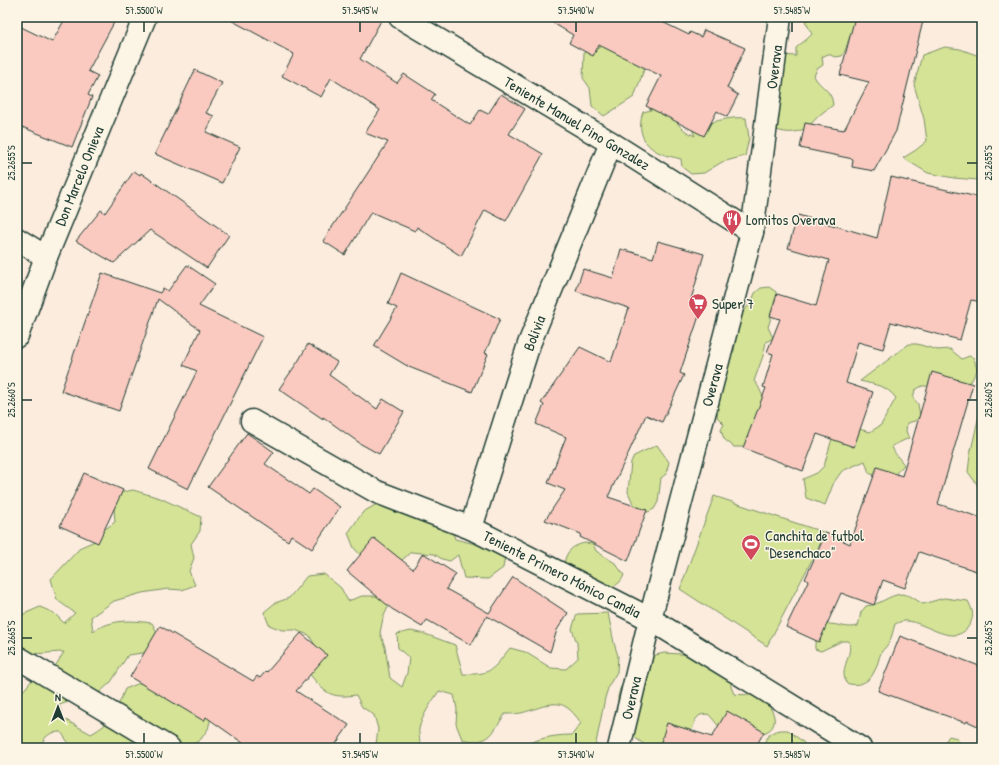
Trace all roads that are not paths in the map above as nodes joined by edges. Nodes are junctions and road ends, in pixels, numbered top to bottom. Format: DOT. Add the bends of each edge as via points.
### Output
graph roads {
  1 [pos="145,17"];
  2 [pos="400,17"];
  3 [pos="780,17"];
  4 [pos="611,143"];
  5 [pos="752,232"];
  6 [pos="17,239"];
  7 [pos="46,257"];
  8 [pos="17,336"];
  9 [pos="252,421"];
  10 [pos="471,528"];
  11 [pos="650,619"];
  12 [pos="17,657"];
  13 [pos="169,748"];
  14 [pos="619,748"];
  15 [pos="860,748"];
  1 -- 7 [label="street, Don Marcelo Onieva"];
  2 -- 4 [label="street, Teniente Manuel Pino Gonzalez"];
  3 -- 5 [label="street, Overava"];
  4 -- 5 [label="street, Teniente Manuel Pino Gonzalez"];
  4 -- 10 [label="street, Bolivia" via="529,344"];
  5 -- 11 [label="street, Overava"];
  6 -- 7 [label="street"];
  7 -- 8 [label="street, Don Marcelo Onieva"];
  9 -- 10 [label="street, Teniente Primero Mónico Candia" via="377,492"];
  10 -- 11 [label="street, Teniente Primero Mónico Candia"];
  11 -- 14 [label="street, Overava"];
  11 -- 15 [label="street, Teniente Primero Mónico Candia"];
  12 -- 13 [label="street"];
}
